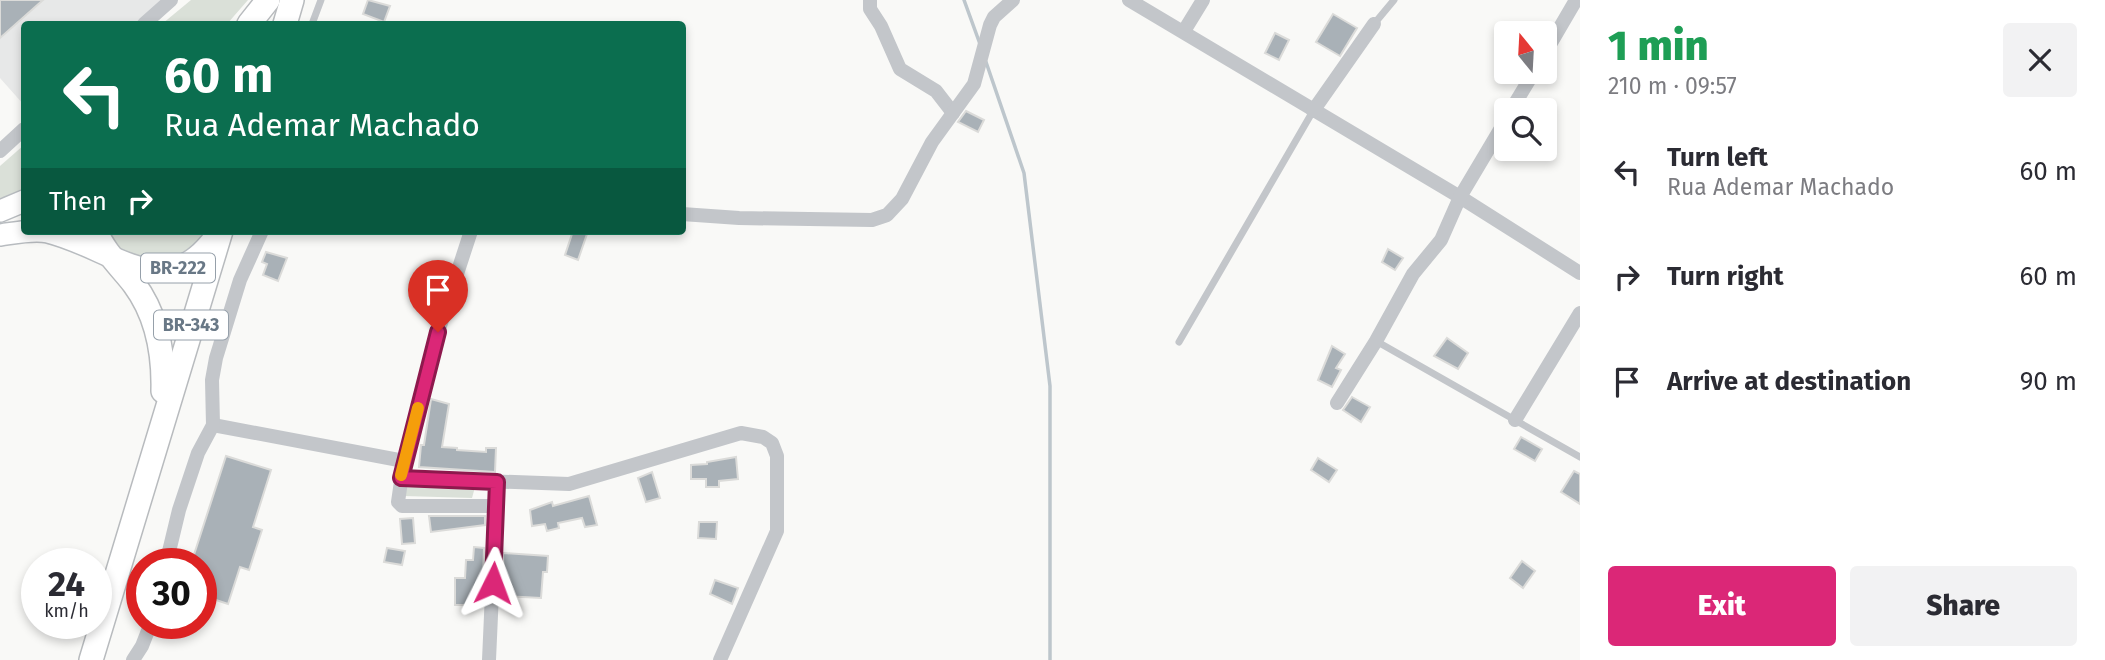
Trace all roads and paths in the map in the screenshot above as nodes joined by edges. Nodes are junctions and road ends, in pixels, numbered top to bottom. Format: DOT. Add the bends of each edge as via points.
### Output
graph roads {
  1 [pos="171,0"];
  2 [pos="268,0"];
  3 [pos="292,0"];
  4 [pos="321,0"];
  5 [pos="872,0"];
  6 [pos="1013,0"];
  7 [pos="1129,0"];
  8 [pos="1203,0"];
  9 [pos="1394,0"];
  10 [pos="1576,0"];
  11 [pos="147,21"];
  12 [pos="250,21"];
  13 [pos="286,21"];
  14 [pos="313,21"];
  15 [pos="1374,24"];
  16 [pos="1558,30"];
  17 [pos="1184,32"];
  18 [pos="964,101"];
  19 [pos="1313,111"];
  20 [pos="953,113"];
  21 [pos="21,132"];
  22 [pos="1494,140"];
  23 [pos="0,151"];
  24 [pos="1460,197"];
  25 [pos="21,202"];
  26 [pos="0,211"];
  27 [pos="686,214"];
  28 [pos="21,233"];
  29 [pos="0,235"];
  30 [pos="56,235"];
  31 [pos="98,235"];
  32 [pos="217,235"];
  33 [pos="219,235"];
  34 [pos="259,235"];
  35 [pos="470,235"];
  36 [pos="110,255"];
  37 [pos="1580,273"];
  38 [pos="1580,313"];
  39 [pos="1376,341"];
  40 [pos="1179,342"];
  41 [pos="1337,403"];
  42 [pos="162,419"];
  43 [pos="1515,420"];
  44 [pos="213,425"];
  45 [pos="1580,457"];
  46 [pos="404,461"];
  47 [pos="401,478"];
  48 [pos="497,482"];
  49 [pos="498,506"];
  50 [pos="170,548"];
  51 [pos="145,639"];
  52 [pos="91,660"];
  53 [pos="133,660"];
  54 [pos="489,660"];
  55 [pos="720,660"];
  1 -- 11 [label="street"];
  2 -- 12 [label="highway"];
  3 -- 13 [label="highway"];
  4 -- 14 [label="lane"];
  5 -- 18 [label="street" via="882,31 917,79"];
  5 -- 20 [label="street" via="870,9 900,69 936,91"];
  6 -- 18 [label="street" via="990,25 980,69"];
  7 -- 17 [label="street"];
  8 -- 17 [label="street"];
  9 -- 15 [label="lane"];
  10 -- 16 [label="street"];
  15 -- 19 [label="street"];
  17 -- 19 [label="street"];
  18 -- 20 [label="street"];
  19 -- 24 [label="street"];
  19 -- 40 [label="lane"];
  20 -- 27 [label="street" via="902,199 887,215 872,220"];
  21 -- 23 [label="street"];
  22 -- 24 [label="street"];
  24 -- 37 [label="street"];
  24 -- 39 [label="street" via="1444,233 1413,274"];
  25 -- 26 [label="main road"];
  28 -- 29 [label="main road, BR-222"];
  30 -- 36 [label="main road, BR-222"];
  31 -- 36 [label="highway"];
  32 -- 36 [label="main road, BR-222" via="196,259 160,272 141,270"];
  33 -- 42 [label="highway, BR-343"];
  34 -- 44 [label="street" via="240,279 216,358"];
  35 -- 46 [label="street"];
  36 -- 42 [label="highway" via="142,295 159,335 164,366"];
  38 -- 43 [label="street"];
  39 -- 41 [label="street"];
  39 -- 43 [label="lane"];
  42 -- 52 [label="highway, BR-343"];
  43 -- 45 [label="lane"];
  44 -- 46 [label="street"];
  44 -- 50 [label="street" via="198,453"];
  46 -- 47 [label="street"];
  47 -- 48 [label="street"];
  47 -- 49 [label="street" via="398,502 402,506"];
  48 -- 49 [label="street"];
  48 -- 55 [label="street" via="578,483 741,433 772,443 777,456 778,531"];
  49 -- 54 [label="street"];
  51 -- 53 [label="street"];
}
